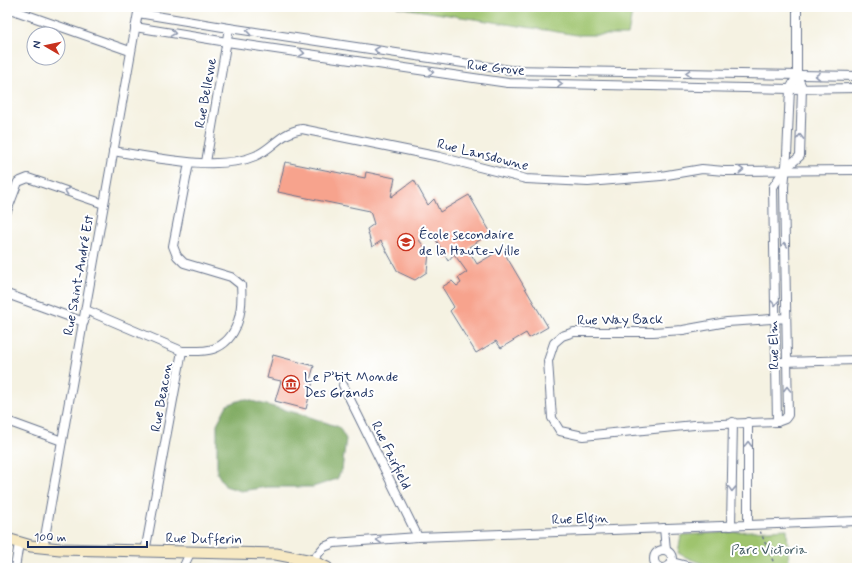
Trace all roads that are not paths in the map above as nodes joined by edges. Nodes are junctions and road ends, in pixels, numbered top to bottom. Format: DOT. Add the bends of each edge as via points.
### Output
graph roads {
  1 [pos="797,7"];
  2 [pos="8,8"];
  3 [pos="139,10"];
  4 [pos="135,27"];
  5 [pos="229,28"];
  6 [pos="227,42"];
  7 [pos="130,51"];
  8 [pos="797,76"];
  9 [pos="857,76"];
  10 [pos="802,87"];
  11 [pos="790,88"];
  12 [pos="857,88"];
  13 [pos="113,151"];
  14 [pos="206,162"];
  15 [pos="189,163"];
  16 [pos="786,169"];
  17 [pos="857,170"];
  18 [pos="104,204"];
  19 [pos="7,211"];
  20 [pos="774,261"];
  21 [pos="784,261"];
  22 [pos="7,294"];
  23 [pos="86,310"];
  24 [pos="775,318"];
  25 [pos="786,318"];
  26 [pos="84,322"];
  27 [pos="182,351"];
  28 [pos="857,360"];
  29 [pos="776,362"];
  30 [pos="786,362"];
  31 [pos="343,385"];
  32 [pos="7,421"];
  33 [pos="733,422"];
  34 [pos="748,422"];
  35 [pos="777,422"];
  36 [pos="62,441"];
  37 [pos="748,465"];
  38 [pos="733,466"];
  39 [pos="857,521"];
  40 [pos="748,525"];
  41 [pos="731,526"];
  42 [pos="664,528"];
  43 [pos="418,537"];
  44 [pos="7,539"];
  45 [pos="19,543"];
  46 [pos="43,548"];
  47 [pos="666,550"];
  48 [pos="145,552"];
  49 [pos="190,553"];
  50 [pos="312,561"];
  51 [pos="672,562"];
  52 [pos="657,567"];
  53 [pos="15,568"];
  54 [pos="183,568"];
  55 [pos="327,568"];
  56 [pos="695,568"];
  1 -- 8 [label="street, Rue Elm"];
  2 -- 7 [label="street"];
  3 -- 4 [label="street, Rue Saint-André Est"];
  3 -- 5 [label="street, Rue Grove"];
  4 -- 6 [label="street, Rue Grove, one-way"];
  4 -- 7 [label="street, Rue Saint-André Est"];
  5 -- 6 [label="street, Rue Bellevue"];
  8 -- 5 [label="street, Rue Grove, one-way" via="510,70"];
  6 -- 11 [label="street, Rue Grove, one-way" via="508,83"];
  6 -- 14 [label="street, Rue Bellevue"];
  7 -- 13 [label="street, Rue Saint-André Est"];
  9 -- 8 [label="street, Rue Grove, one-way"];
  8 -- 10 [label="street, Rue Elm"];
  8 -- 11 [label="street, Rue Elm"];
  10 -- 11 [label="street, Rue Grove"];
  10 -- 12 [label="street, Rue Grove"];
  16 -- 10 [label="street, Rue Elm, one-way" via="800,156"];
  11 -- 16 [label="street, Rue Elm"];
  13 -- 15 [label="street, Rue Lansdowne"];
  13 -- 18 [label="street, Rue Saint-André Est"];
  14 -- 15 [label="street, Rue Lansdowne"];
  14 -- 16 [label="street, Rue Lansdowne, one-way" via="238,161 256,156 290,131 302,129 440,157 526,180 588,182 661,176 702,169"];
  15 -- 27 [label="street" via="173,246 177,256 184,263 231,277 241,285 242,298 238,323 229,340 213,349"];
  16 -- 17 [label="street, Rue Lansdowne"];
  16 -- 20 [label="street, Rue Elm" via="773,187"];
  21 -- 16 [label="street, Rue Elm, one-way"];
  18 -- 19 [label="street, one-way" via="28,178 18,182"];
  18 -- 23 [label="street, Rue Saint-André Est"];
  20 -- 21 [label="street"];
  20 -- 24 [label="street, Rue Elm, one-way"];
  21 -- 25 [label="street, Rue Elm"];
  22 -- 26 [label="street"];
  23 -- 26 [label="street, Rue Saint-André Est"];
  23 -- 27 [label="street, Rue Beacon"];
  24 -- 25 [label="street, Rue Way Back"];
  24 -- 29 [label="street, Rue Elm"];
  24 -- 33 [label="street, Rue Way Back" via="727,322 683,330 574,332 562,336 554,343 548,361 552,418 560,431 583,436"];
  25 -- 30 [label="street, Rue Elm"];
  26 -- 36 [label="street, Rue Saint-André Est"];
  27 -- 48 [label="street, Rue Beacon"];
  28 -- 30 [label="street"];
  29 -- 30 [label="street"];
  29 -- 35 [label="street, Rue Elm"];
  35 -- 30 [label="street, Rue Elm, one-way" via="788,415"];
  31 -- 43 [label="street, Rue Fairfield"];
  32 -- 36 [label="street"];
  33 -- 34 [label="street"];
  33 -- 38 [label="street"];
  34 -- 35 [label="street"];
  37 -- 34 [label="street, one-way"];
  36 -- 46 [label="street, Rue Saint-André Est"];
  37 -- 38 [label="street"];
  37 -- 40 [label="street"];
  38 -- 41 [label="street, one-way"];
  39 -- 40 [label="street, Rue Elgin"];
  40 -- 41 [label="street, Rue Elgin"];
  41 -- 42 [label="street, Rue Elgin"];
  42 -- 43 [label="street, Rue Elgin"];
  42 -- 47 [label="street"];
  43 -- 50 [label="street, Rue Elgin, one-way" via="334,543 324,547"];
  44 -- 45 [label="main road, Rue Dufferin"];
  45 -- 46 [label="main road, Rue Dufferin"];
  45 -- 53 [label="street"];
  46 -- 48 [label="main road, Rue Dufferin"];
  47 -- 51 [label="street" via="671,555"];
  47 -- 52 [label="street" via="659,551 655,556"];
  48 -- 49 [label="main road, Rue Dufferin"];
  49 -- 50 [label="main road, Rue Dufferin" via="276,554"];
  49 -- 54 [label="street"];
  50 -- 55 [label="main road, Rue Dufferin"];
  51 -- 52 [label="street" via="664,568"];
  51 -- 56 [label="street"];
}
